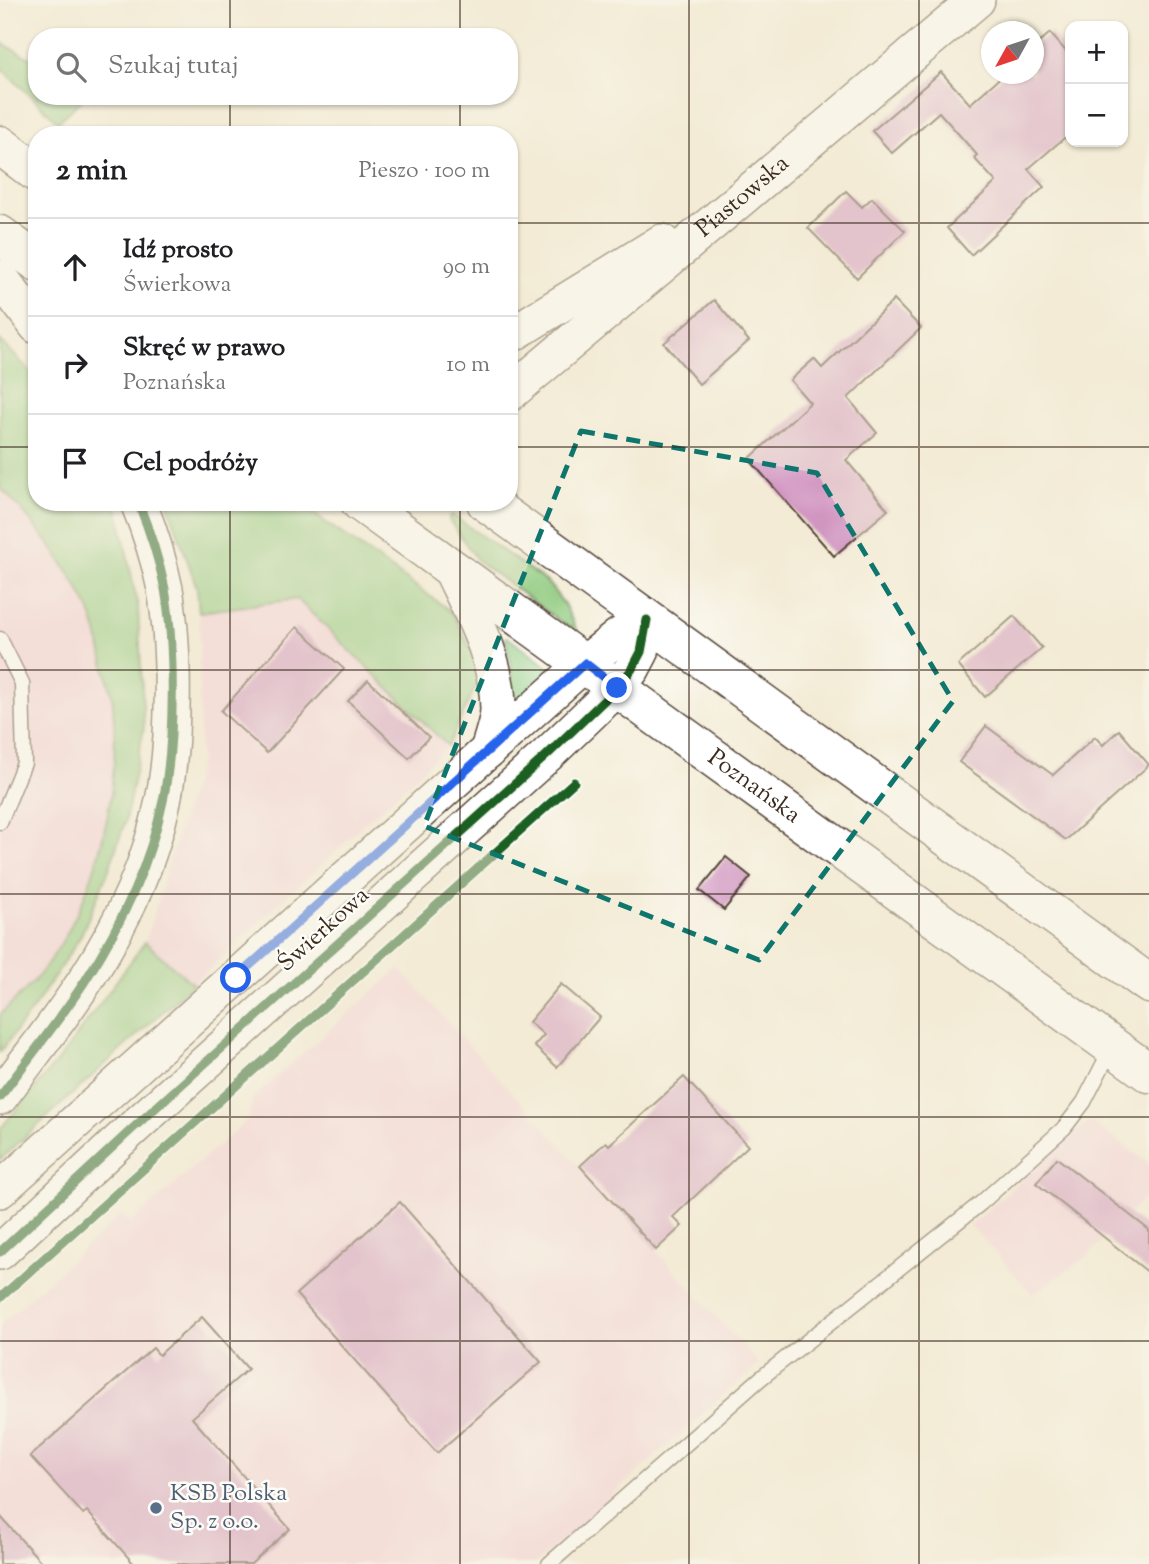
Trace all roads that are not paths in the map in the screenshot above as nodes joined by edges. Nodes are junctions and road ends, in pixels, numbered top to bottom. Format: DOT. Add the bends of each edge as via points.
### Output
graph roads {
  1 [pos="977,0"];
  2 [pos="0,145"];
  3 [pos="782,164"];
  4 [pos="28,166"];
  5 [pos="0,235"];
  6 [pos="28,255"];
  7 [pos="0,277"];
  8 [pos="28,314"];
  9 [pos="518,331"];
  10 [pos="518,386"];
  11 [pos="141,511"];
  12 [pos="385,511"];
  13 [pos="498,511"];
  14 [pos="449,565"];
  15 [pos="648,620"];
  16 [pos="0,639"];
  17 [pos="585,663"];
  18 [pos="617,688"];
  19 [pos="488,751"];
  20 [pos="0,822"];
  21 [pos="1149,984"];
  22 [pos="1113,1046"];
  23 [pos="1149,1073"];
  24 [pos="0,1097"];
  25 [pos="0,1190"];
  26 [pos="0,1252"];
  27 [pos="549,1564"];
  1 -- 3 [label="street, Piastowska"];
  2 -- 4 [label="main road"];
  3 -- 9 [label="street"];
  3 -- 10 [label="street, Piastowska"];
  5 -- 6 [label="main road"];
  7 -- 8 [label="street"];
  11 -- 24 [label="street" via="164,588 171,663 163,800 145,863 117,924 85,981"];
  12 -- 14 [label="main road, Poznańska"];
  13 -- 15 [label="main road"];
  14 -- 17 [label="main road, Poznańska"];
  14 -- 19 [label="street" via="491,664 498,709"];
  15 -- 17 [label="street, Świerkowa"];
  15 -- 18 [label="street, Świerkowa" via="641,652"];
  15 -- 21 [label="main road"];
  16 -- 20 [label="lane" via="22,683 24,763"];
  17 -- 18 [label="main road, Poznańska"];
  17 -- 19 [label="street, Świerkowa"];
  18 -- 22 [label="main road, Poznańska"];
  18 -- 26 [label="street, Świerkowa"];
  19 -- 25 [label="street, Świerkowa"];
  22 -- 23 [label="main road, Poznańska"];
  22 -- 27 [label="lane" via="1084,1102 1064,1128 981,1203 761,1378"];
}
